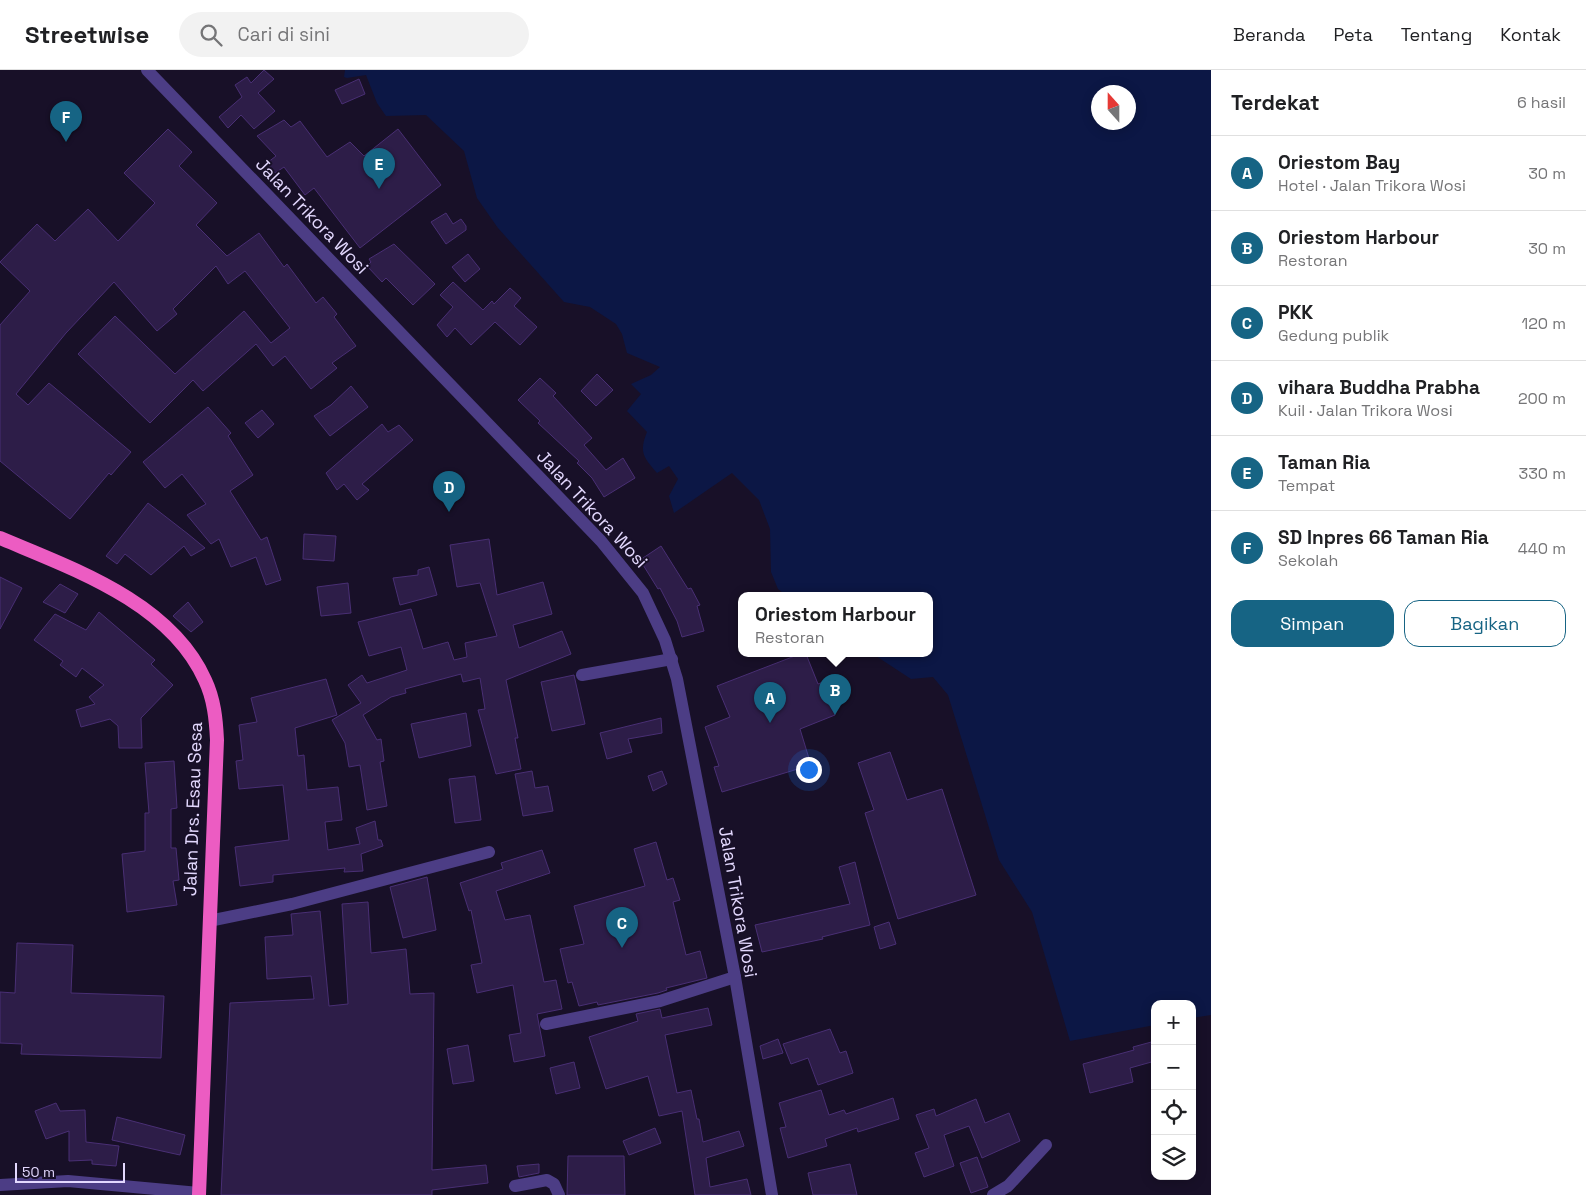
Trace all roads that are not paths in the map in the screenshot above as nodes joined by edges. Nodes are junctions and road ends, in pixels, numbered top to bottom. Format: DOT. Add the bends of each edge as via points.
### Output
graph roads {
  1 [pos="147,70"];
  2 [pos="0,538"];
  3 [pos="672,659"];
  4 [pos="582,676"];
  5 [pos="489,852"];
  6 [pos="209,921"];
  7 [pos="734,977"];
  8 [pos="546,1024"];
  9 [pos="1046,1145"];
  10 [pos="0,1185"];
  11 [pos="515,1186"];
  12 [pos="199,1194"];
  13 [pos="559,1195"];
  14 [pos="772,1195"];
  15 [pos="993,1195"];
  1 -- 3 [label="street, Jalan Trikora Wosi" via="601,541 643,592"];
  2 -- 6 [label="highway, Jalan Drs. Esau Sesa" via="102,582 131,600 177,639 206,680 214,708 217,740"];
  3 -- 4 [label="street"];
  3 -- 7 [label="street, Jalan Trikora Wosi"];
  5 -- 6 [label="street" via="292,904"];
  6 -- 12 [label="highway, Jalan Drs. Esau Sesa"];
  7 -- 8 [label="street" via="653,1002"];
  7 -- 14 [label="street, Jalan Trikora Wosi"];
  9 -- 15 [label="street" via="1008,1186"];
  10 -- 12 [label="street" via="68,1180"];
  11 -- 13 [label="street" via="547,1180 554,1184"];
}
